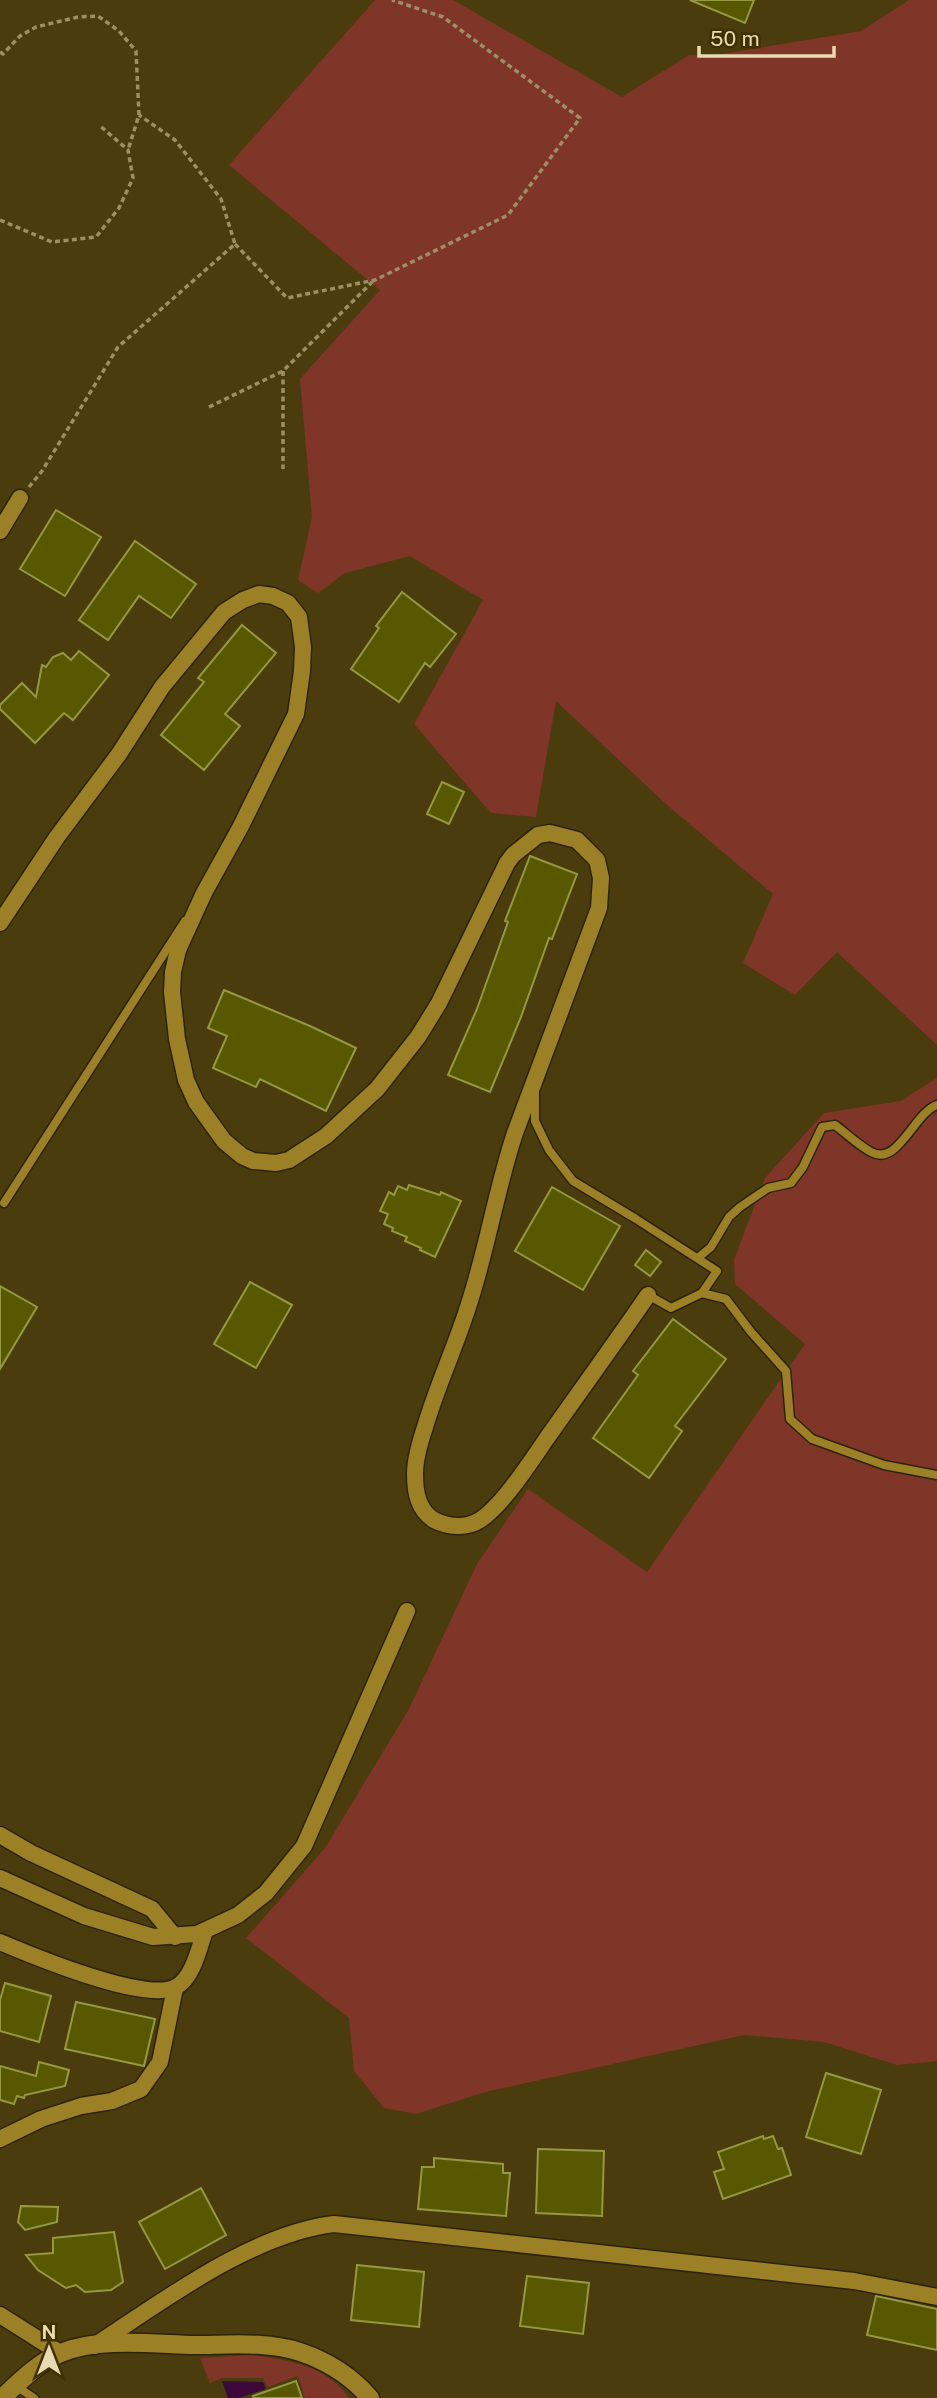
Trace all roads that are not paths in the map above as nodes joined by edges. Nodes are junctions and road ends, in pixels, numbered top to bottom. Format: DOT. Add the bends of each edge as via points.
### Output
graph roads {
  1 [pos="20,498"];
  2 [pos="0,531"];
  3 [pos="204,893"];
  4 [pos="0,922"];
  5 [pos="535,1079"];
  6 [pos="937,1105"];
  7 [pos="4,1203"];
  8 [pos="699,1257"];
  9 [pos="702,1293"];
  10 [pos="648,1295"];
  11 [pos="937,1475"];
  12 [pos="407,1611"];
  13 [pos="0,1835"];
  14 [pos="0,1878"];
  15 [pos="205,1931"];
  16 [pos="175,1937"];
  17 [pos="0,1942"];
  18 [pos="175,1988"];
  19 [pos="0,2139"];
  20 [pos="937,2297"];
  21 [pos="0,2315"];
  22 [pos="94,2346"];
  23 [pos="61,2353"];
  24 [pos="9,2392"];
  25 [pos="34,2398"];
  26 [pos="370,2398"];
  1 -- 2 [label="street"];
  3 -- 4 [label="street" via="296,714 302,671 300,623 293,608 273,596 253,596 224,612 162,687"];
  3 -- 5 [label="street" via="173,972 177,1039 186,1080 224,1142 242,1156 276,1163 301,1154 326,1136 395,1067 439,1003 513,855 538,835 550,833 577,840 597,860 601,878 598,908"];
  3 -- 7 [label="lane"];
  5 -- 8 [label="lane" via="535,1121 549,1150 573,1181"];
  5 -- 10 [label="street" via="504,1164 469,1306 435,1392 417,1456 416,1491 422,1509 446,1525 480,1520 521,1475"];
  6 -- 8 [label="lane" via="924,1111 899,1145 884,1155 873,1153 835,1125 822,1127 790,1183 768,1188 740,1207"];
  8 -- 9 [label="lane" via="717,1271"];
  9 -- 10 [label="lane" via="671,1308"];
  9 -- 11 [label="lane" via="726,1299 786,1371 790,1419 812,1439 884,1465"];
  12 -- 15 [label="street" via="304,1846 267,1893"];
  13 -- 16 [label="street" via="152,1909"];
  14 -- 16 [label="street" via="84,1916 153,1937"];
  15 -- 16 [label="street"];
  15 -- 18 [label="street" via="184,1982"];
  17 -- 18 [label="street" via="126,1987"];
  18 -- 19 [label="street" via="160,2062 141,2089 41,2119"];
  20 -- 22 [label="street" via="854,2281 334,2224 290,2233 250,2250"];
  21 -- 23 [label="street"];
  22 -- 23 [label="street"];
  22 -- 26 [label="street" via="286,2348 336,2369"];
  23 -- 24 [label="street"];
  24 -- 25 [label="lane"];
}
